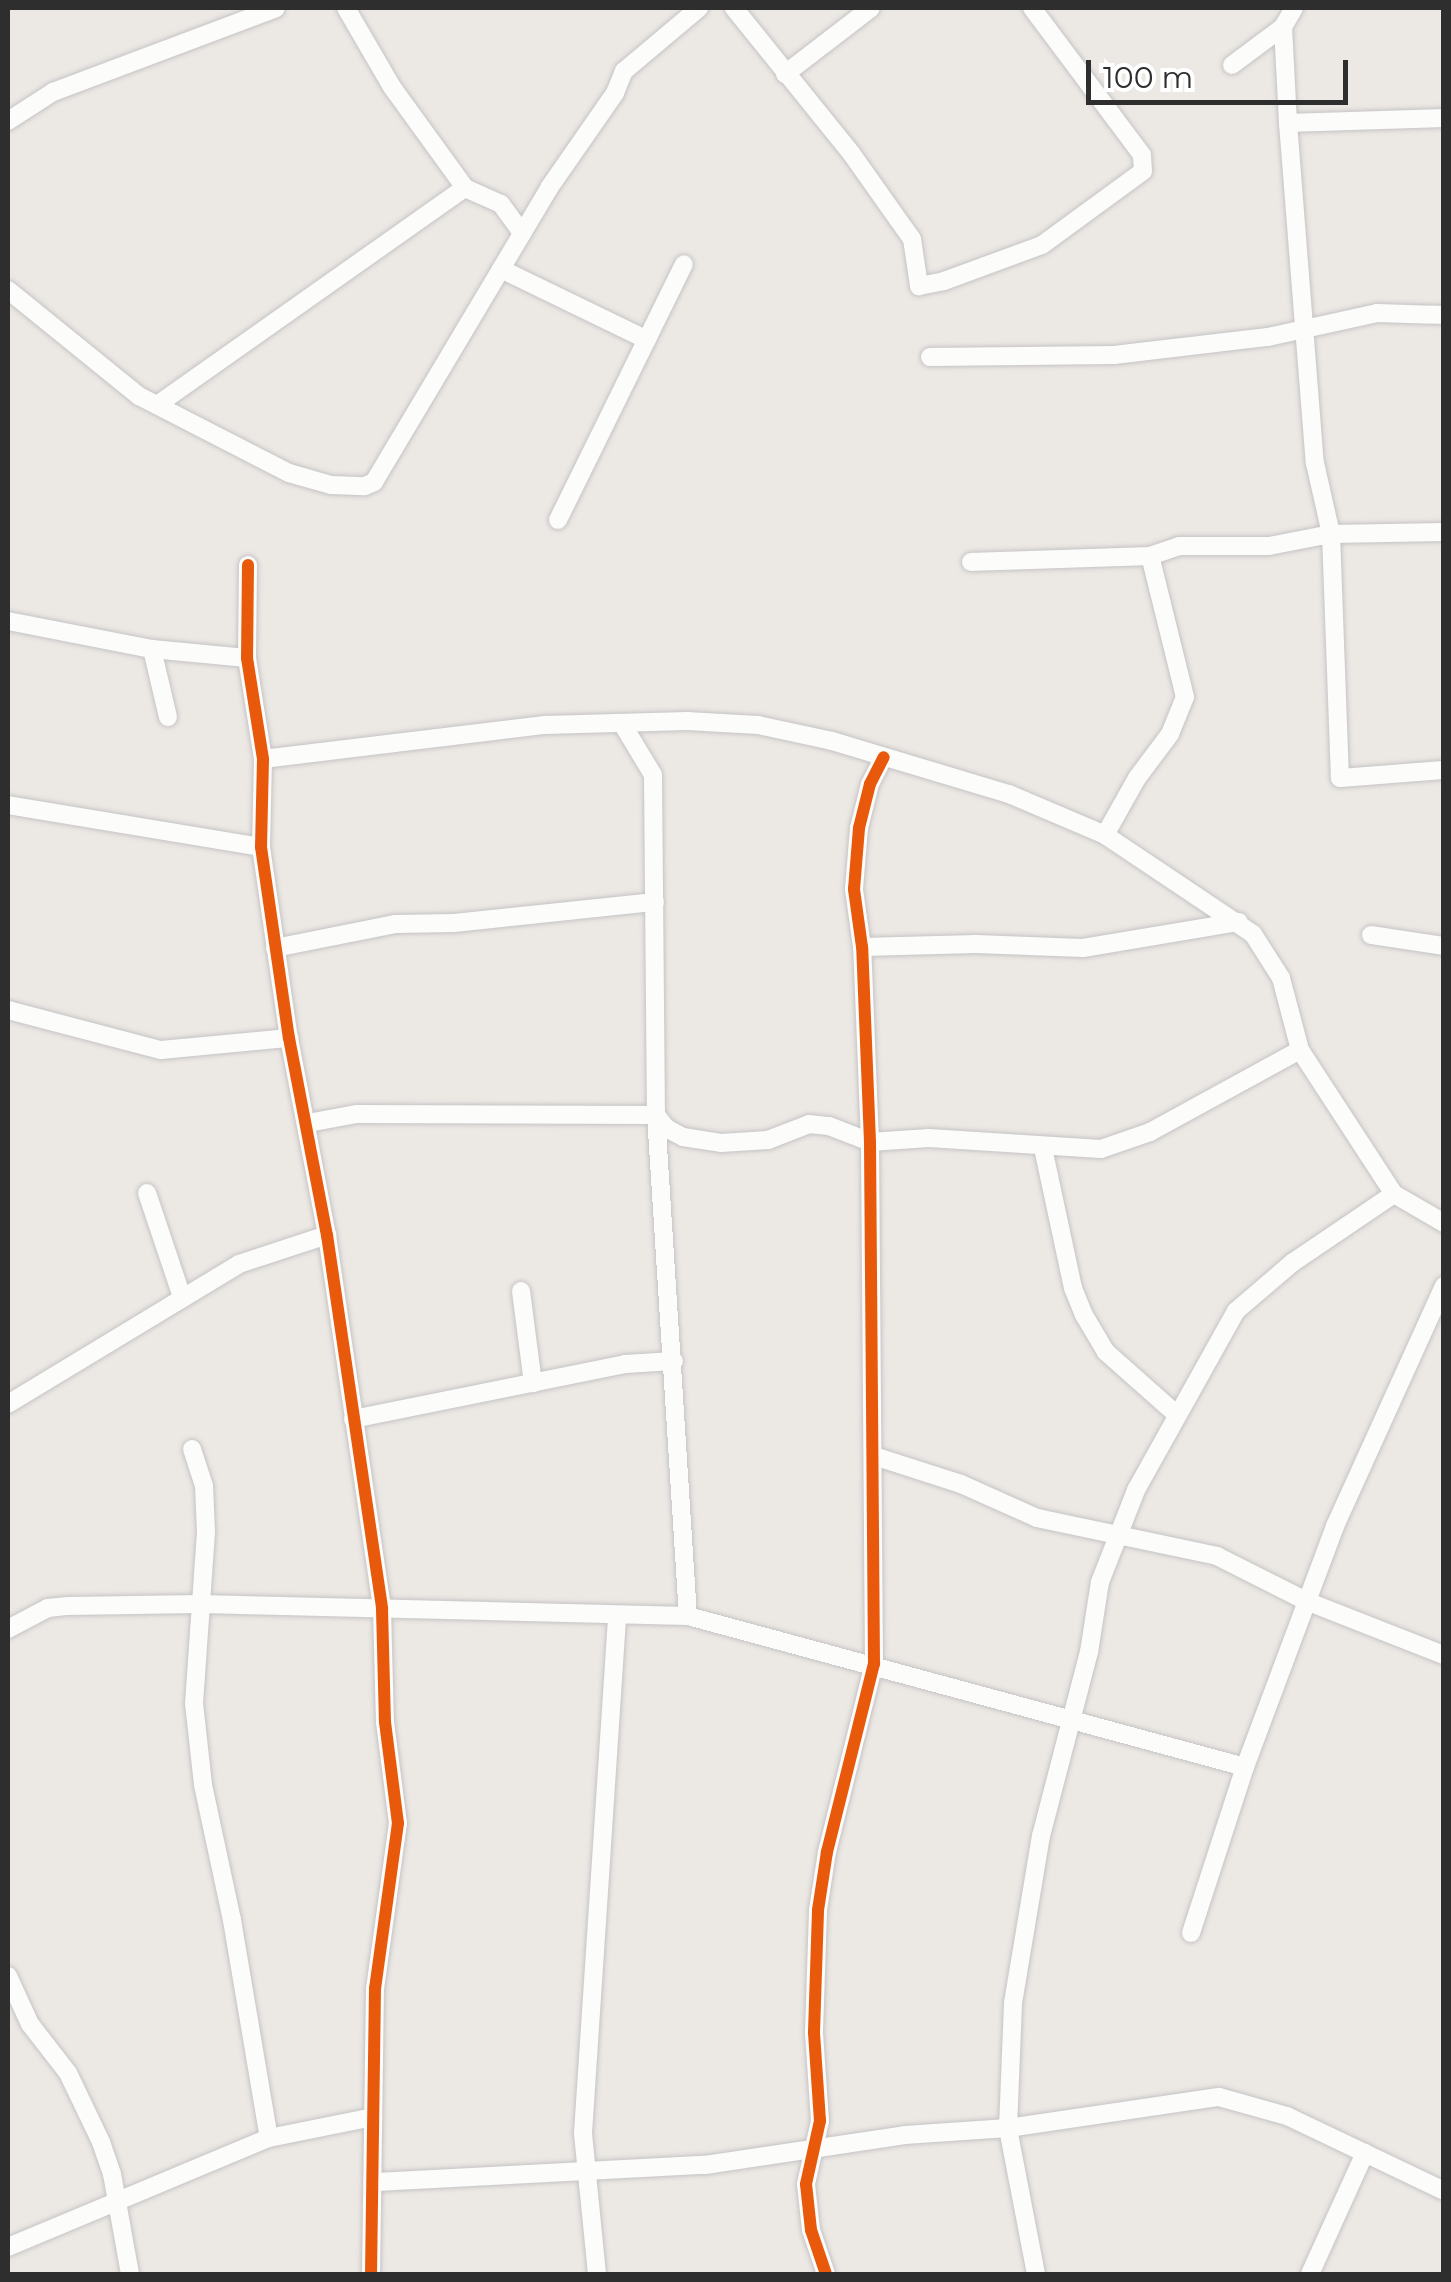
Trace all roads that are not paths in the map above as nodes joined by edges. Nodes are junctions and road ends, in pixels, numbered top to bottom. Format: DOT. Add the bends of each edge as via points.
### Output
graph roads {
  1 [pos="276,8"];
  2 [pos="346,8"];
  3 [pos="699,8"];
  4 [pos="734,8"];
  5 [pos="871,8"];
  6 [pos="1032,8"];
  7 [pos="1294,8"];
  8 [pos="1282,27"];
  9 [pos="1232,66"];
  10 [pos="785,74"];
  11 [pos="1444,118"];
  12 [pos="8,120"];
  13 [pos="1288,123"];
  14 [pos="466,188"];
  15 [pos="522,233"];
  16 [pos="684,264"];
  17 [pos="502,269"];
  18 [pos="8,290"];
  19 [pos="1444,315"];
  20 [pos="1304,329"];
  21 [pos="647,340"];
  22 [pos="930,357"];
  23 [pos="157,404"];
  24 [pos="558,520"];
  25 [pos="1444,532"];
  26 [pos="1331,534"];
  27 [pos="1150,556"];
  28 [pos="972,562"];
  29 [pos="248,565"];
  30 [pos="8,621"];
  31 [pos="152,649"];
  32 [pos="247,658"];
  33 [pos="168,717"];
  34 [pos="624,725"];
  35 [pos="884,757"];
  36 [pos="263,759"];
  37 [pos="1444,770"];
  38 [pos="8,805"];
  39 [pos="1105,835"];
  40 [pos="262,847"];
  41 [pos="655,902"];
  42 [pos="1239,922"];
  43 [pos="1371,936"];
  44 [pos="1444,946"];
  45 [pos="862,947"];
  46 [pos="275,948"];
  47 [pos="8,1010"];
  48 [pos="289,1038"];
  49 [pos="1300,1050"];
  50 [pos="656,1115"];
  51 [pos="308,1123"];
  52 [pos="870,1142"];
  53 [pos="1042,1148"];
  54 [pos="147,1193"];
  55 [pos="1394,1194"];
  56 [pos="1444,1223"];
  57 [pos="327,1235"];
  58 [pos="1444,1286"];
  59 [pos="520,1291"];
  60 [pos="182,1296"];
  61 [pos="674,1361"];
  62 [pos="533,1383"];
  63 [pos="8,1404"];
  64 [pos="1175,1413"];
  65 [pos="353,1419"];
  66 [pos="192,1450"];
  67 [pos="874,1456"];
  68 [pos="1119,1538"];
  69 [pos="1306,1601"];
  70 [pos="200,1604"];
  71 [pos="382,1609"];
  72 [pos="688,1616"];
  73 [pos="617,1618"];
  74 [pos="8,1629"];
  75 [pos="1444,1654"];
  76 [pos="874,1664"];
  77 [pos="1071,1723"];
  78 [pos="1245,1767"];
  79 [pos="1191,1933"];
  80 [pos="8,1976"];
  81 [pos="373,2117"];
  82 [pos="1008,2128"];
  83 [pos="268,2138"];
  84 [pos="814,2150"];
  85 [pos="1365,2153"];
  86 [pos="588,2174"];
  87 [pos="376,2182"];
  88 [pos="1444,2191"];
  89 [pos="117,2205"];
  90 [pos="8,2247"];
  91 [pos="130,2274"];
  92 [pos="371,2274"];
  93 [pos="597,2274"];
  94 [pos="826,2274"];
  95 [pos="1036,2274"];
  96 [pos="1310,2274"];
  1 -- 12 [label="street" via="53,92"];
  2 -- 14 [label="street" via="392,87"];
  3 -- 15 [label="street" via="624,70"];
  4 -- 10 [label="street"];
  5 -- 10 [label="street"];
  6 -- 10 [label="street" via="1142,155 1144,170 1042,245 944,281 919,286 912,238"];
  7 -- 8 [label="street"];
  8 -- 9 [label="street"];
  8 -- 13 [label="street"];
  11 -- 13 [label="street"];
  13 -- 20 [label="street"];
  14 -- 15 [label="street" via="502,204"];
  14 -- 23 [label="street"];
  15 -- 17 [label="street"];
  16 -- 21 [label="street"];
  17 -- 21 [label="street"];
  17 -- 23 [label="street" via="366,486 331,486 289,473"];
  18 -- 23 [label="street"];
  19 -- 20 [label="street" via="1377,314"];
  20 -- 22 [label="street" via="1114,354"];
  20 -- 26 [label="street" via="1315,463"];
  21 -- 24 [label="street"];
  25 -- 26 [label="street"];
  26 -- 27 [label="street" via="1270,546 1179,546"];
  26 -- 37 [label="street" via="1340,778"];
  27 -- 28 [label="street"];
  27 -- 39 [label="street" via="1184,697 1170,734"];
  29 -- 32 [label="street"];
  30 -- 31 [label="street"];
  31 -- 32 [label="street"];
  31 -- 33 [label="street"];
  32 -- 36 [label="street"];
  34 -- 35 [label="street" via="758,725"];
  34 -- 36 [label="street" via="545,725"];
  34 -- 41 [label="street" via="653,775"];
  35 -- 39 [label="street" via="1009,794"];
  35 -- 45 [label="street" via="859,828 854,889"];
  36 -- 40 [label="street"];
  38 -- 40 [label="street"];
  39 -- 42 [label="street"];
  40 -- 46 [label="street"];
  41 -- 46 [label="street" via="395,924"];
  41 -- 50 [label="street"];
  42 -- 45 [label="street" via="1083,948"];
  42 -- 49 [label="street" via="1282,978"];
  43 -- 44 [label="street"];
  45 -- 52 [label="street"];
  46 -- 48 [label="street"];
  47 -- 48 [label="street" via="161,1050"];
  48 -- 51 [label="street"];
  49 -- 53 [label="street" via="1127,1142 1101,1149"];
  49 -- 55 [label="street"];
  50 -- 51 [label="street" via="357,1114"];
  50 -- 52 [label="street" via="682,1137 721,1143 768,1140 809,1124"];
  50 -- 61 [label="street"];
  51 -- 57 [label="street"];
  52 -- 53 [label="street" via="929,1138"];
  52 -- 67 [label="street"];
  53 -- 64 [label="street" via="1084,1315 1106,1352"];
  54 -- 60 [label="street"];
  55 -- 56 [label="street"];
  55 -- 64 [label="street" via="1292,1263 1236,1311"];
  57 -- 60 [label="street" via="239,1264"];
  57 -- 65 [label="street"];
  58 -- 69 [label="street"];
  59 -- 62 [label="street"];
  60 -- 63 [label="street"];
  61 -- 62 [label="street"];
  61 -- 72 [label="street"];
  62 -- 65 [label="street"];
  64 -- 68 [label="street"];
  65 -- 71 [label="street"];
  66 -- 70 [label="street" via="204,1486"];
  67 -- 68 [label="street" via="1037,1518"];
  67 -- 76 [label="street"];
  68 -- 69 [label="street" via="1217,1556"];
  68 -- 77 [label="street" via="1100,1582"];
  69 -- 75 [label="street"];
  69 -- 78 [label="street"];
  70 -- 71 [label="street"];
  70 -- 74 [label="street" via="48,1608"];
  70 -- 83 [label="street" via="194,1702 202,1785"];
  71 -- 73 [label="street"];
  71 -- 81 [label="street" via="384,1722 398,1823 375,1988"];
  72 -- 73 [label="street"];
  72 -- 76 [label="street"];
  73 -- 86 [label="street" via="583,2133"];
  76 -- 77 [label="street"];
  76 -- 84 [label="street" via="818,1910 814,2032 820,2121"];
  77 -- 78 [label="street"];
  77 -- 82 [label="street" via="1041,1836 1022,1946"];
  78 -- 79 [label="street"];
  80 -- 89 [label="street" via="93,2124"];
  81 -- 83 [label="street"];
  81 -- 87 [label="street"];
  82 -- 84 [label="street"];
  82 -- 85 [label="street" via="1219,2097 1287,2116"];
  82 -- 95 [label="street"];
  83 -- 89 [label="street"];
  84 -- 86 [label="street"];
  84 -- 94 [label="street" via="806,2184 811,2230"];
  85 -- 88 [label="street"];
  85 -- 96 [label="street"];
  86 -- 87 [label="street"];
  86 -- 93 [label="street"];
  87 -- 92 [label="street"];
  89 -- 90 [label="street"];
  89 -- 91 [label="street"];
}
